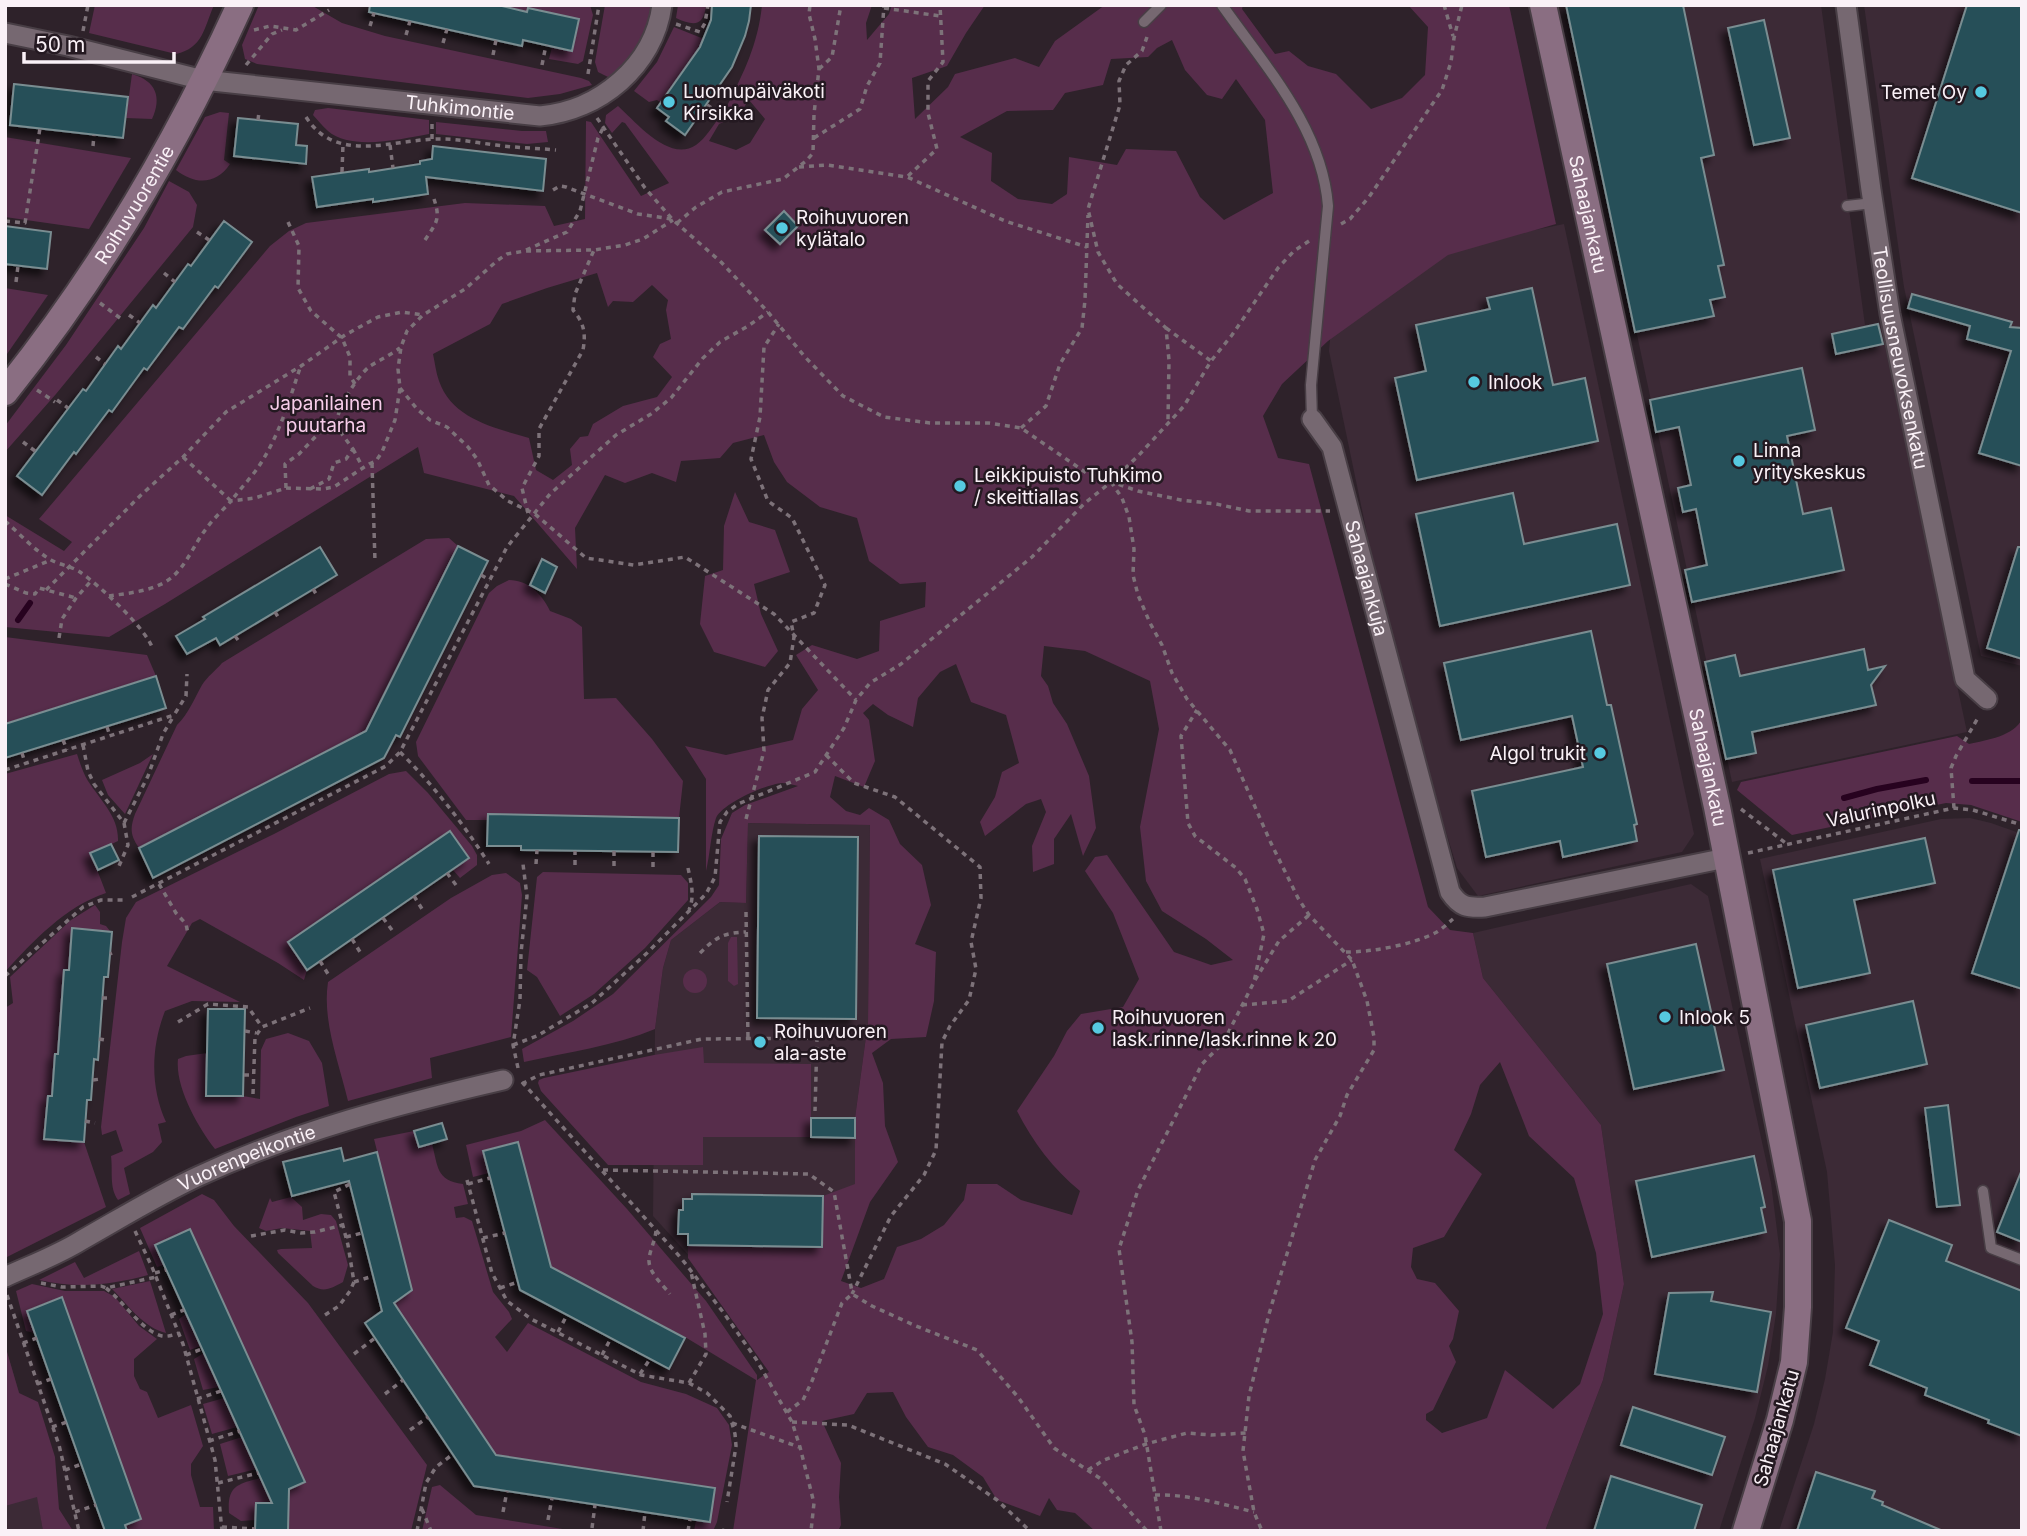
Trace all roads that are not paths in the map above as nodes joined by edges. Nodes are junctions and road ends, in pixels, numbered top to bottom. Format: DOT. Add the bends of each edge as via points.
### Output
graph roads {
  1 [pos="240,5"];
  2 [pos="1161,5"];
  3 [pos="1222,5"];
  4 [pos="1543,5"];
  5 [pos="1846,5"];
  6 [pos="667,14"];
  7 [pos="1144,22"];
  8 [pos="5,33"];
  9 [pos="203,80"];
  10 [pos="1873,203"];
  11 [pos="1847,206"];
  12 [pos="5,392"];
  13 [pos="1312,419"];
  14 [pos="1987,699"];
  15 [pos="1735,856"];
  16 [pos="513,1082"];
  17 [pos="1983,1191"];
  18 [pos="2022,1260"];
  19 [pos="5,1277"];
  20 [pos="1746,1531"];
  1 -- 9 [label="main road, Roihuvuorentie"];
  2 -- 7 [label="lane"];
  3 -- 13 [label="lane, Sahaajankuja" via="1291,103 1311,139 1326,182"];
  4 -- 15 [label="main road, Sahaajankatu" via="1629,409"];
  5 -- 10 [label="street, Teollisuusneuvoksenkatu"];
  6 -- 9 [label="street, Tuhkimontie" via="638,63 616,86 587,105 551,115"];
  8 -- 9 [label="street, Tuhkimontie"];
  9 -- 12 [label="main road, Roihuvuorentie" via="127,220"];
  10 -- 11 [label="lane"];
  10 -- 14 [label="street, Teollisuusneuvoksenkatu" via="1890,314 1965,679"];
  13 -- 15 [label="street, Sahaajankuja" via="1332,447 1450,892 1457,902 1485,907"];
  15 -- 20 [label="main road, Sahaajankatu" via="1798,1221 1799,1254 1794,1362"];
  16 -- 19 [label="street, Vuorenpeikontie" via="390,1107 298,1135 199,1176 48,1259"];
  17 -- 18 [label="lane" via="1991,1248"];
}
